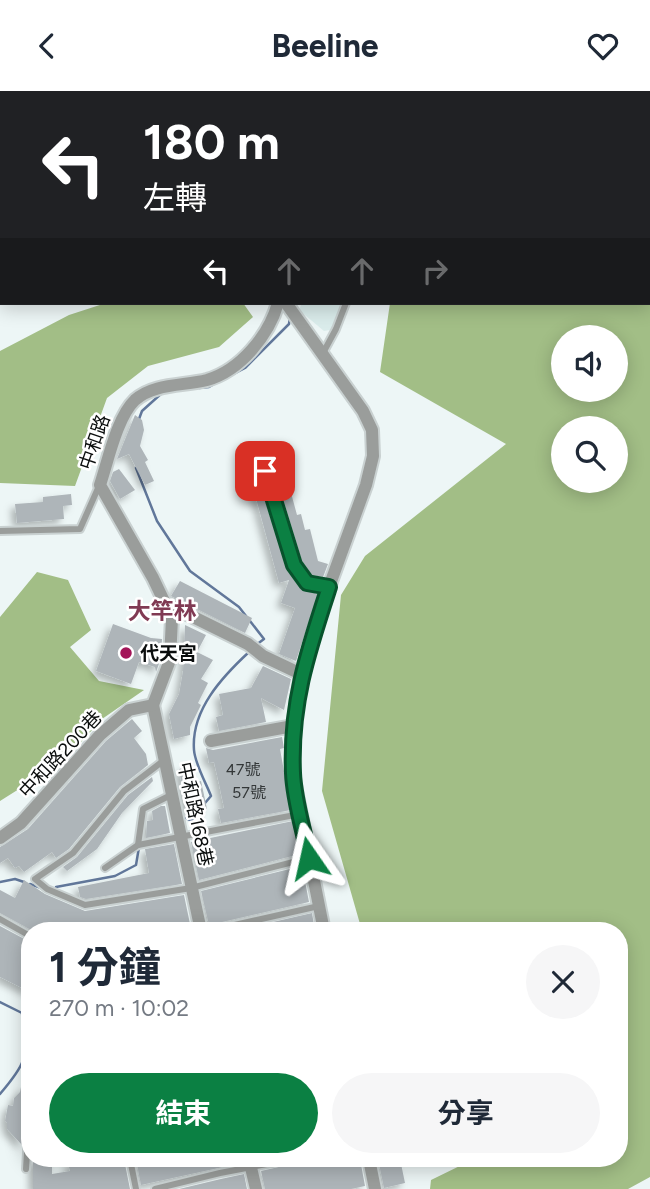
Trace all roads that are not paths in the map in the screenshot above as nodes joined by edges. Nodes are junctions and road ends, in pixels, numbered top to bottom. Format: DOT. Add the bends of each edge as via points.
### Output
graph roads {
  1 [pos="282,305"];
  2 [pos="285,305"];
  3 [pos="345,305"];
  4 [pos="322,355"];
  5 [pos="265,471"];
  6 [pos="100,485"];
  7 [pos="0,531"];
  8 [pos="329,587"];
  9 [pos="167,604"];
  10 [pos="301,674"];
  11 [pos="153,705"];
  12 [pos="293,726"];
  13 [pos="211,741"];
  14 [pos="165,759"];
  15 [pos="171,795"];
  16 [pos="300,814"];
  17 [pos="0,838"];
  18 [pos="182,838"];
  19 [pos="138,845"];
  20 [pos="309,858"];
  21 [pos="105,868"];
  22 [pos="191,888"];
  23 [pos="319,906"];
  24 [pos="0,919"];
  25 [pos="199,922"];
  26 [pos="248,922"];
  27 [pos="322,922"];
  28 [pos="21,931"];
  29 [pos="132,1167"];
  30 [pos="235,1167"];
  31 [pos="251,1167"];
  32 [pos="371,1167"];
  33 [pos="136,1189"];
  34 [pos="155,1189"];
  35 [pos="256,1189"];
  36 [pos="375,1189"];
  1 -- 6 [label="street, 中和路" via="247,356 232,367 209,379 168,386 136,399 125,411"];
  2 -- 4 [label="street"];
  3 -- 4 [label="lane"];
  4 -- 8 [label="street" via="363,411 372,430 373,456"];
  5 -- 8 [label="street" via="294,565 307,583"];
  6 -- 7 [label="lane" via="80,529"];
  6 -- 9 [label="street, 中和路"];
  8 -- 10 [label="street"];
  9 -- 10 [label="street"];
  9 -- 11 [label="street, 中和路" via="172,618 170,660"];
  10 -- 12 [label="street"];
  11 -- 14 [label="street, 中和路168巷"];
  11 -- 17 [label="street, 中和路200巷" via="129,711 100,735 30,815"];
  12 -- 13 [label="street"];
  12 -- 16 [label="street" via="293,775"];
  14 -- 15 [label="street, 中和路168巷"];
  14 -- 22 [label="lane" via="124,791 73,853 35,879 85,905"];
  15 -- 18 [label="street, 中和路168巷"];
  15 -- 19 [label="lane" via="143,809"];
  16 -- 18 [label="lane"];
  16 -- 20 [label="street"];
  18 -- 19 [label="lane"];
  18 -- 22 [label="street, 中和路168巷"];
  19 -- 21 [label="lane"];
  20 -- 22 [label="lane"];
  20 -- 23 [label="street"];
  22 -- 25 [label="street, 中和路168巷"];
  23 -- 26 [label="lane"];
  23 -- 27 [label="street"];
  24 -- 28 [label="lane"];
  29 -- 33 [label="lane"];
  30 -- 34 [label="lane"];
  31 -- 35 [label="street"];
  32 -- 36 [label="street"];
}
